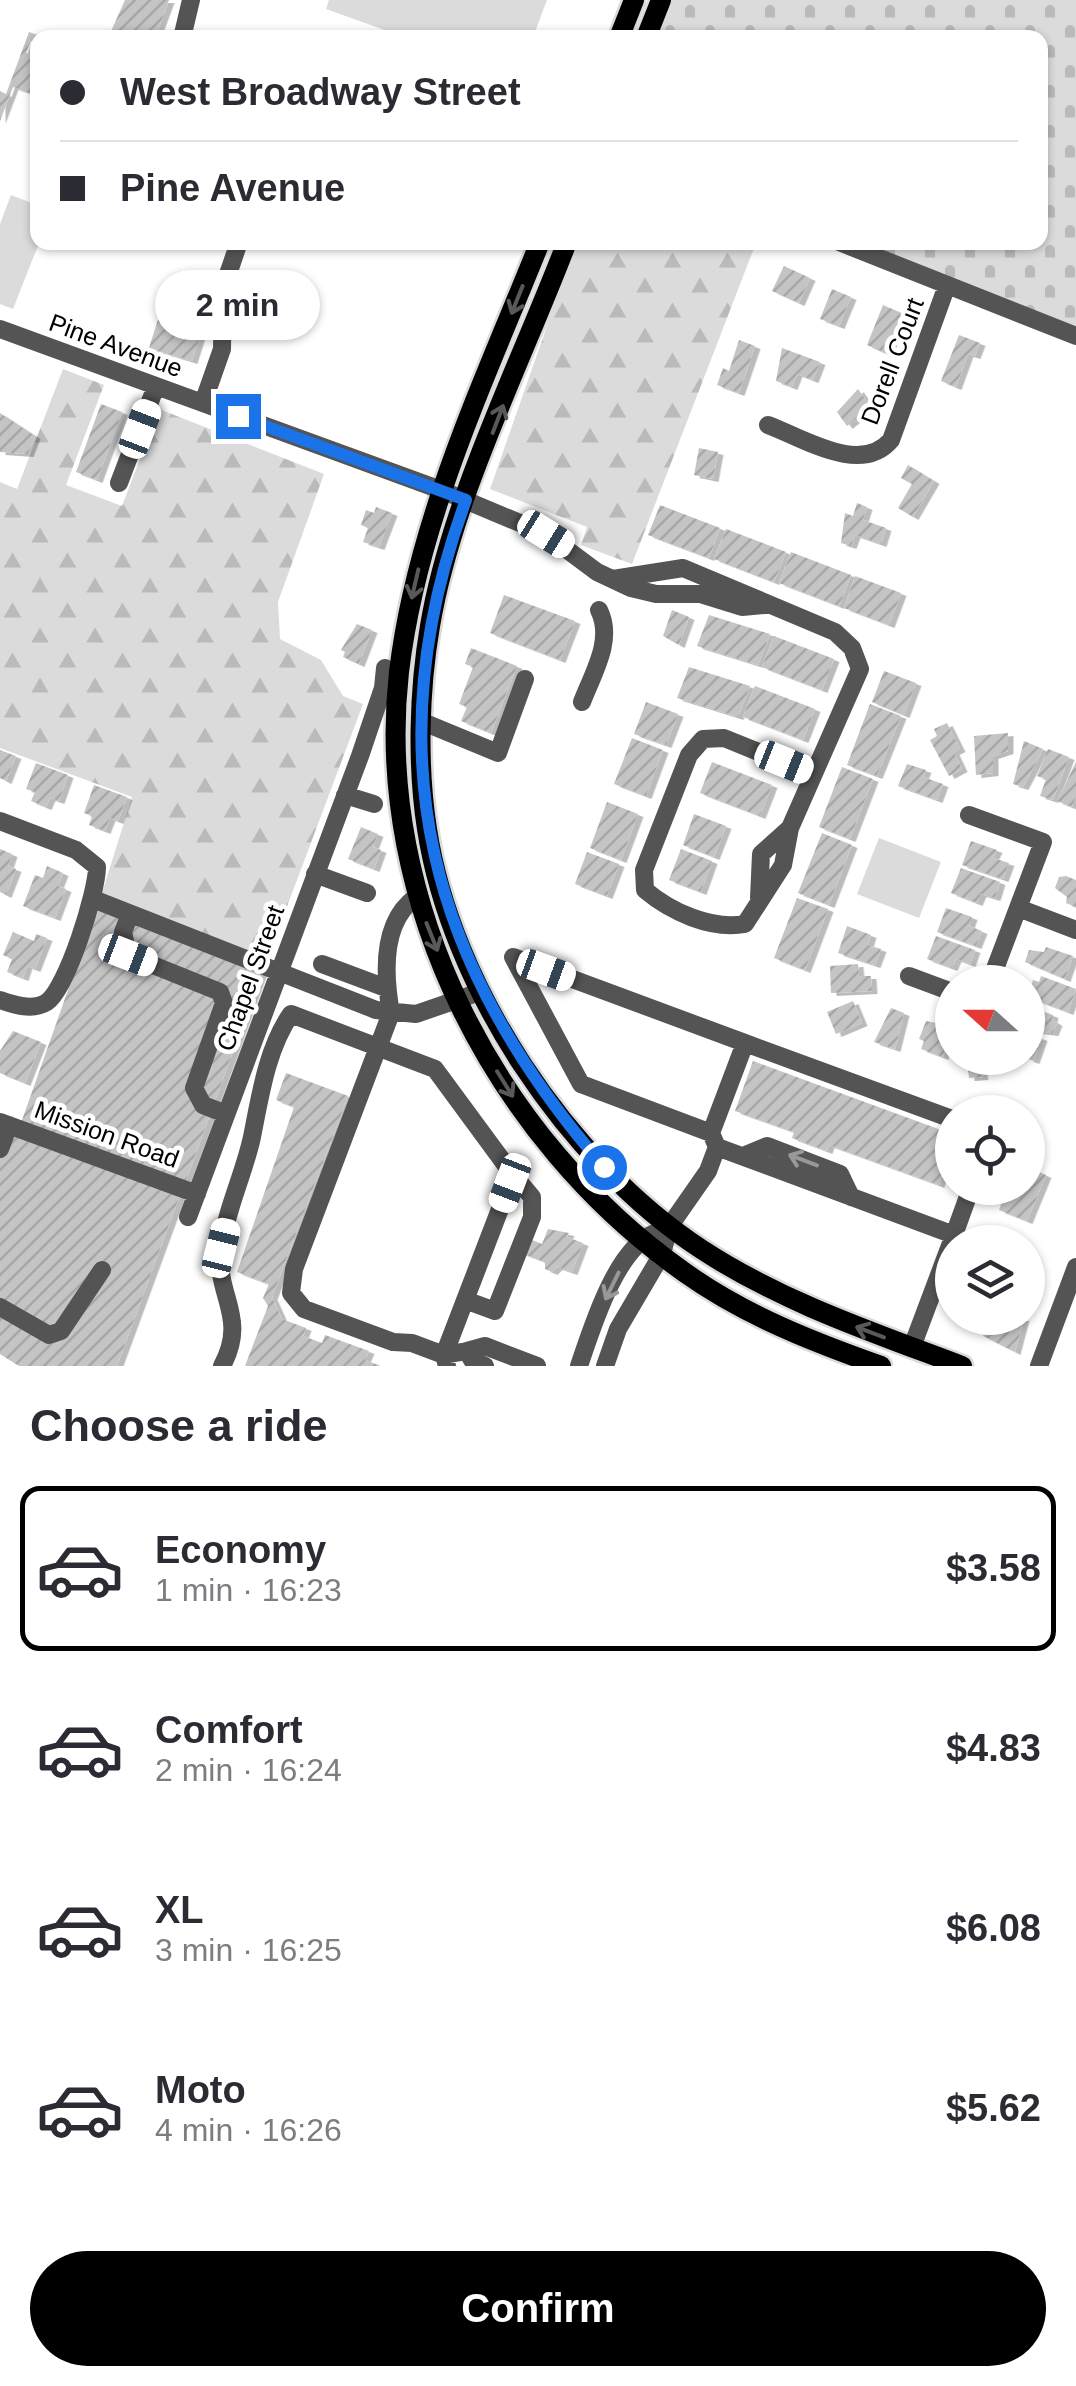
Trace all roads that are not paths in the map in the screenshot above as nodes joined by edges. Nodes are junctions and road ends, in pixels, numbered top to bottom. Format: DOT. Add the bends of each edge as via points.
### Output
graph roads {
  1 [pos="191,0"];
  2 [pos="634,0"];
  3 [pos="661,0"];
  4 [pos="184,30"];
  5 [pos="622,30"];
  6 [pos="649,30"];
  7 [pos="236,250"];
  8 [pos="537,250"];
  9 [pos="563,250"];
  10 [pos="858,250"];
  11 [pos="946,288"];
  12 [pos="0,329"];
  13 [pos="1076,336"];
  14 [pos="156,386"];
  15 [pos="204,404"];
  16 [pos="768,425"];
  17 [pos="119,483"];
  18 [pos="441,490"];
  19 [pos="466,500"];
  20 [pos="683,568"];
  21 [pos="647,573"];
  22 [pos="613,578"];
  23 [pos="682,592"];
  24 [pos="647,594"];
  25 [pos="765,605"];
  26 [pos="599,610"];
  27 [pos="385,668"];
  28 [pos="525,678"];
  29 [pos="582,702"];
  30 [pos="423,722"];
  31 [pos="814,774"];
  32 [pos="346,795"];
  33 [pos="374,804"];
  34 [pos="970,815"];
  35 [pos="0,822"];
  36 [pos="316,874"];
  37 [pos="92,900"];
  38 [pos="409,902"];
  39 [pos="1018,908"];
  40 [pos="130,914"];
  41 [pos="1076,930"];
  42 [pos="322,964"];
  43 [pos="996,965"];
  44 [pos="278,972"];
  45 [pos="910,976"];
  46 [pos="935,986"];
  47 [pos="386,988"];
  48 [pos="482,992"];
  49 [pos="458,999"];
  50 [pos="0,1000"];
  51 [pos="391,1013"];
  52 [pos="745,1043"];
  53 [pos="379,1045"];
  54 [pos="935,1113"];
  55 [pos="226,1114"];
  56 [pos="4,1123"];
  57 [pos="714,1140"];
  58 [pos="0,1149"];
  59 [pos="510,1171"];
  60 [pos="197,1194"];
  61 [pos="188,1217"];
  62 [pos="669,1227"];
  63 [pos="935,1228"];
  64 [pos="641,1238"];
  65 [pos="662,1254"];
  66 [pos="1076,1267"];
  67 [pos="102,1270"];
  68 [pos="935,1286"];
  69 [pos="465,1300"];
  70 [pos="0,1307"];
  71 [pos="912,1347"];
  72 [pos="467,1351"];
  73 [pos="446,1361"];
  74 [pos="222,1366"];
  75 [pos="486,1366"];
  76 [pos="537,1366"];
  77 [pos="579,1366"];
  78 [pos="606,1366"];
  79 [pos="882,1366"];
  80 [pos="962,1366"];
  81 [pos="1039,1366"];
  1 -- 4 [label="street"];
  2 -- 5 [label="main road"];
  3 -- 6 [label="main road"];
  7 -- 15 [label="street" via="223,289 222,349"];
  8 -- 18 [label="main road, one-way"];
  19 -- 9 [label="main road, one-way"];
  10 -- 11 [label="street"];
  11 -- 13 [label="street"];
  11 -- 16 [label="street, Dorell Court" via="883,449 852,456"];
  12 -- 14 [label="street, Pine Avenue"];
  14 -- 15 [label="street, Pine Avenue"];
  14 -- 17 [label="street"];
  15 -- 18 [label="street, Pine Avenue"];
  18 -- 19 [label="street, Pine Avenue"];
  18 -- 38 [label="main road, one-way" via="414,582 396,718"];
  19 -- 22 [label="street, Pine Avenue" via="546,534"];
  19 -- 30 [label="main road" via="430,626"];
  20 -- 21 [label="street"];
  20 -- 23 [label="street"];
  20 -- 25 [label="street"];
  21 -- 22 [label="street"];
  21 -- 24 [label="street"];
  22 -- 24 [label="street, Pine Avenue"];
  23 -- 24 [label="street"];
  23 -- 25 [label="street" via="742,607"];
  25 -- 31 [label="street" via="835,632 852,648 860,669"];
  26 -- 29 [label="street" via="604,647"];
  27 -- 32 [label="street, Chapel Street"];
  28 -- 30 [label="street" via="498,753"];
  30 -- 48 [label="main road" via="426,828 443,898"];
  31 -- 31 [label="street" via="724,738 703,740 689,756 644,870 645,890 661,904 724,928 745,924 782,865"];
  32 -- 33 [label="street"];
  32 -- 36 [label="street, Chapel Street"];
  34 -- 39 [label="street" via="1043,842"];
  35 -- 37 [label="street" via="89,856 97,867"];
  36 -- 38 [label="street"];
  36 -- 44 [label="street, Chapel Street"];
  37 -- 40 [label="street"];
  37 -- 50 [label="street" via="45,1004"];
  38 -- 47 [label="street" via="384,964"];
  38 -- 49 [label="main road, one-way"];
  39 -- 41 [label="street"];
  39 -- 43 [label="street"];
  40 -- 44 [label="street"];
  40 -- 55 [label="street" via="123,932 128,955 220,992 224,1003 194,1088 203,1105"];
  42 -- 47 [label="street"];
  44 -- 51 [label="street"];
  44 -- 55 [label="street, Chapel Street"];
  45 -- 46 [label="street"];
  47 -- 51 [label="street"];
  48 -- 49 [label="street"];
  48 -- 62 [label="main road" via="562,1118"];
  49 -- 51 [label="street" via="416,1014"];
  49 -- 64 [label="main road, one-way" via="543,1138 582,1185"];
  51 -- 53 [label="street"];
  52 -- 54 [label="street"];
  52 -- 57 [label="street"];
  52 -- 57 [label="street" via="513,957 581,1084"];
  53 -- 59 [label="street" via="436,1069"];
  53 -- 73 [label="street" via="290,1292 304,1310"];
  53 -- 74 [label="street" via="300,1014 287,1018 255,1105 221,1248 220,1273 235,1324"];
  55 -- 60 [label="street, Chapel Street"];
  56 -- 58 [label="street"];
  56 -- 60 [label="street, Mission Road"];
  57 -- 62 [label="street" via="708,1171"];
  57 -- 63 [label="street"];
  59 -- 69 [label="street"];
  59 -- 69 [label="street" via="532,1197 532,1218 495,1311"];
  60 -- 61 [label="street, Chapel Street"];
  62 -- 64 [label="street"];
  62 -- 65 [label="street"];
  71 -- 62 [label="main road, one-way" via="788,1299"];
  64 -- 65 [label="main road"];
  64 -- 77 [label="street, one-way" via="620,1268"];
  65 -- 78 [label="street" via="618,1329"];
  65 -- 79 [label="main road" via="773,1324"];
  66 -- 81 [label="street"];
  67 -- 70 [label="street" via="61,1330 49,1336"];
  68 -- 71 [label="street"];
  69 -- 73 [label="street"];
  71 -- 80 [label="main road"];
  72 -- 73 [label="street"];
  72 -- 75 [label="street"];
  72 -- 76 [label="street" via="485,1346"];
}
